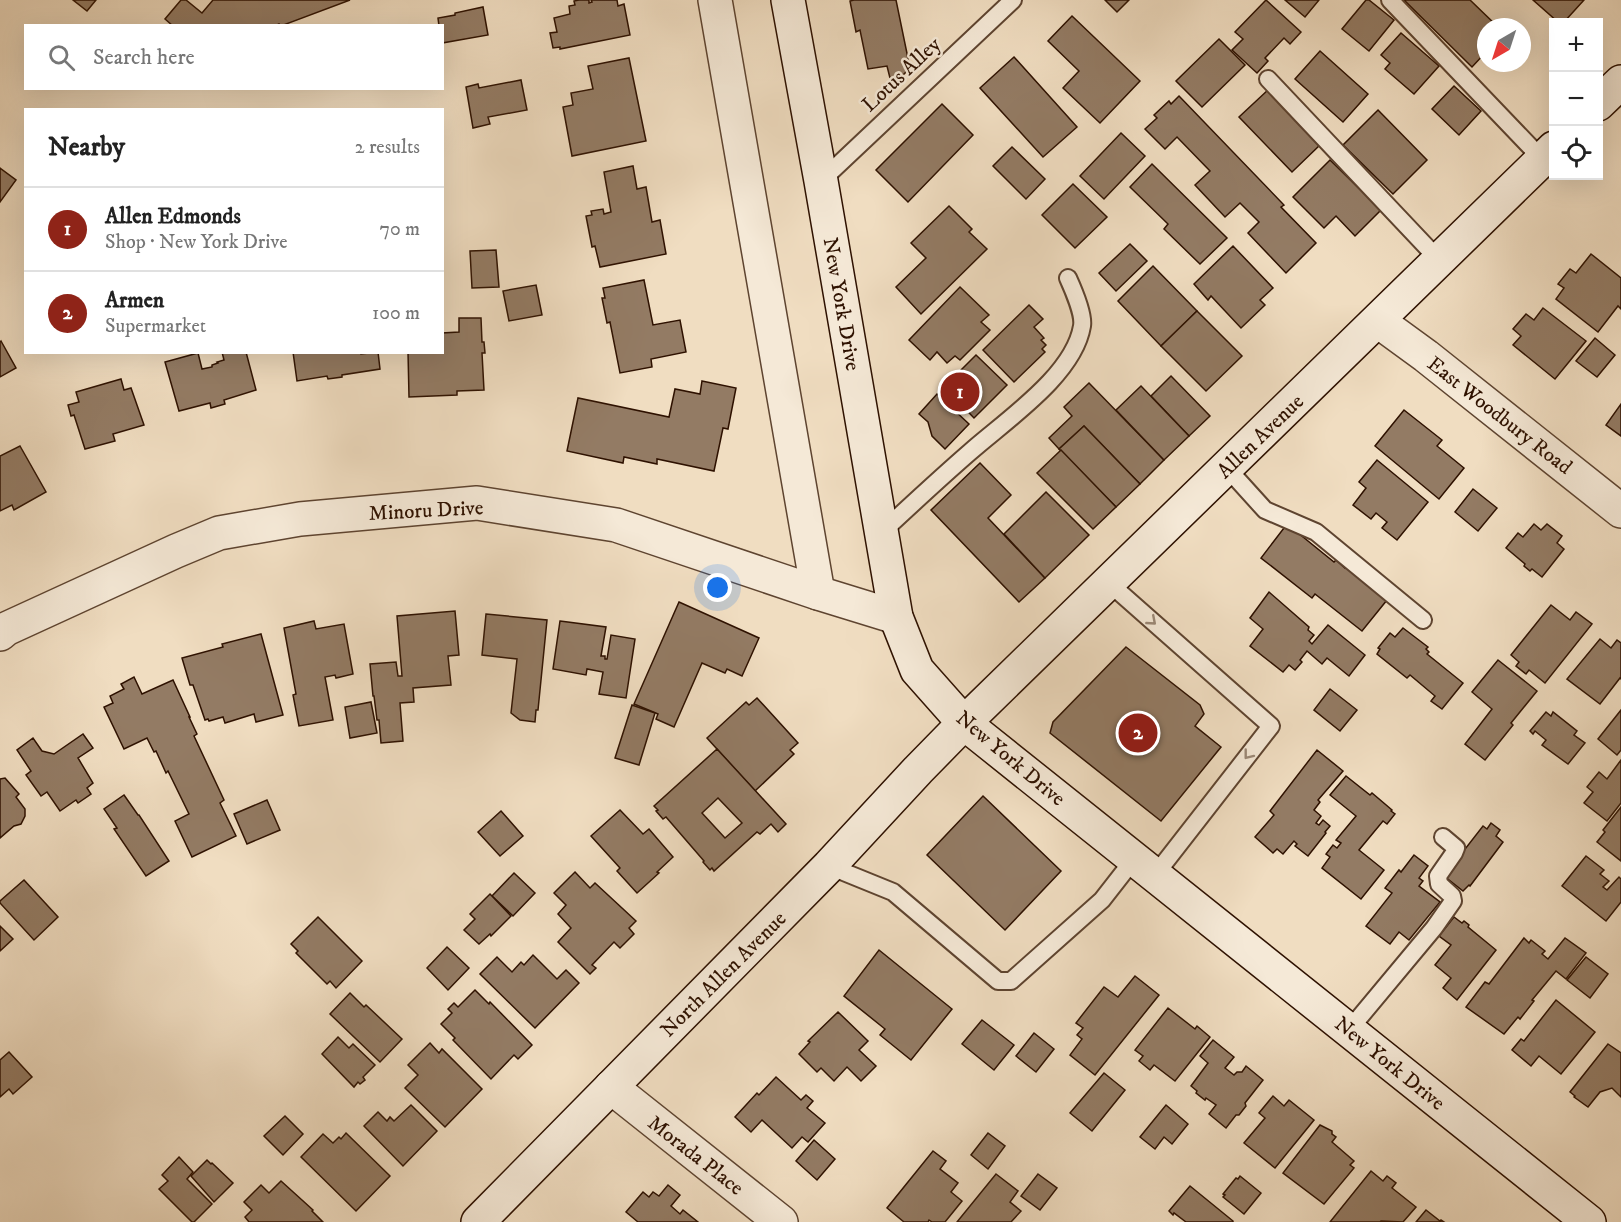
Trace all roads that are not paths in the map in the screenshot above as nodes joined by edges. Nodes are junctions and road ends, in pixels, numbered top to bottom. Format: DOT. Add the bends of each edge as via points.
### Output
graph roads {
  1 [pos="715,0"];
  2 [pos="788,0"];
  3 [pos="1013,0"];
  4 [pos="1390,0"];
  5 [pos="1268,79"];
  6 [pos="1621,82"];
  7 [pos="1603,100"];
  8 [pos="1548,153"];
  9 [pos="821,181"];
  10 [pos="1439,260"];
  11 [pos="1068,278"];
  12 [pos="1378,321"];
  13 [pos="1227,468"];
  14 [pos="1621,511"];
  15 [pos="882,532"];
  16 [pos="1109,583"];
  17 [pos="818,593"];
  18 [pos="896,617"];
  19 [pos="1423,620"];
  20 [pos="0,634"];
  21 [pos="964,723"];
  22 [pos="1443,837"];
  23 [pos="829,866"];
  24 [pos="1145,867"];
  25 [pos="1349,1030"];
  26 [pos="611,1087"];
  27 [pos="478,1222"];
  28 [pos="781,1222"];
  29 [pos="1589,1222"];
  1 -- 17 [label="street"];
  2 -- 9 [label="street, New York Drive"];
  3 -- 9 [label="lane, Lotus Alley"];
  4 -- 8 [label="lane"];
  5 -- 10 [label="lane"];
  6 -- 7 [label="street"];
  8 -- 10 [label="street, Allen Avenue"];
  9 -- 15 [label="street, New York Drive"];
  10 -- 12 [label="street, Allen Avenue"];
  11 -- 15 [label="lane" via="1082,325 1073,352 1041,392"];
  12 -- 13 [label="street, Allen Avenue"];
  12 -- 14 [label="street, East Woodbury Road"];
  13 -- 16 [label="street, Allen Avenue"];
  13 -- 19 [label="lane" via="1265,510 1316,532"];
  15 -- 18 [label="street, New York Drive"];
  16 -- 21 [label="street, Allen Avenue"];
  16 -- 24 [label="lane, one-way" via="1271,726"];
  17 -- 18 [label="street, Minoru Drive"];
  17 -- 20 [label="street, Minoru Drive" via="616,525 477,503 300,519 219,533"];
  18 -- 21 [label="street, New York Drive" via="917,670"];
  21 -- 23 [label="street, North Allen Avenue"];
  21 -- 24 [label="street, New York Drive"];
  22 -- 25 [label="lane" via="1456,848 1438,876 1439,884 1453,901"];
  23 -- 24 [label="lane" via="893,892 998,981 1011,981"];
  23 -- 26 [label="street, North Allen Avenue"];
  24 -- 25 [label="street, New York Drive"];
  25 -- 29 [label="street, New York Drive"];
  26 -- 27 [label="street, North Allen Avenue"];
  26 -- 28 [label="street, Morada Place"];
}
